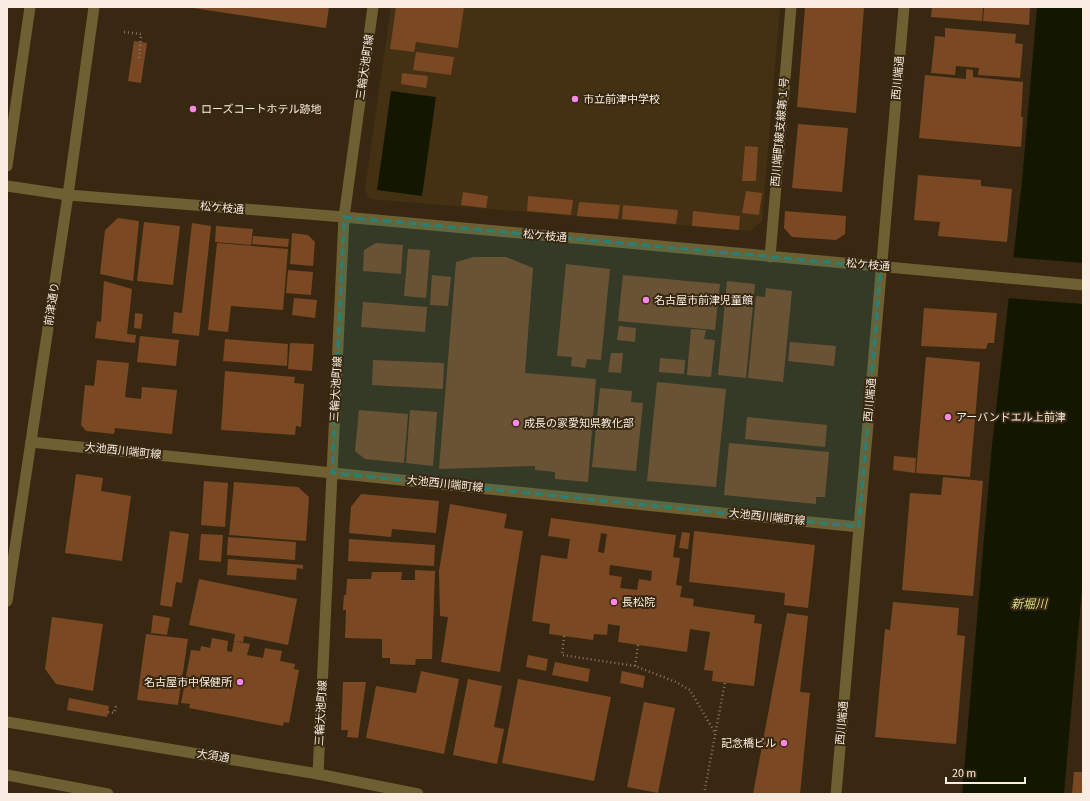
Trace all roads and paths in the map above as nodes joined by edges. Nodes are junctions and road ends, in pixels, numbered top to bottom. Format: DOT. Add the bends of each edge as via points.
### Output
graph roads {
  1 [pos="30,7"];
  2 [pos="94,7"];
  3 [pos="373,7"];
  4 [pos="791,7"];
  5 [pos="904,7"];
  6 [pos="124,32"];
  7 [pos="138,61"];
  8 [pos="7,166"];
  9 [pos="7,186"];
  10 [pos="68,196"];
  11 [pos="344,217"];
  12 [pos="770,256"];
  13 [pos="881,267"];
  14 [pos="1083,285"];
  15 [pos="31,442"];
  16 [pos="332,473"];
  17 [pos="859,527"];
  18 [pos="7,600"];
  19 [pos="564,636"];
  20 [pos="638,645"];
  21 [pos="635,666"];
  22 [pos="724,682"];
  23 [pos="116,706"];
  24 [pos="108,712"];
  25 [pos="7,722"];
  26 [pos="715,733"];
  27 [pos="318,774"];
  28 [pos="7,775"];
  29 [pos="108,794"];
  30 [pos="418,794"];
  31 [pos="704,794"];
  32 [pos="836,794"];
  1 -- 8 [label="street"];
  2 -- 10 [label="street, 前津通り"];
  3 -- 11 [label="street, 三輪大池町線"];
  4 -- 12 [label="street, 西川端町線支線第１号"];
  5 -- 13 [label="street, 西川端通"];
  6 -- 7 [label="path" via="141,34"];
  9 -- 10 [label="street, 松ケ枝通"];
  10 -- 11 [label="street, 松ケ枝通"];
  10 -- 15 [label="street, 前津通り"];
  11 -- 12 [label="street, 松ケ枝通"];
  11 -- 16 [label="street, 三輪大池町線"];
  12 -- 13 [label="street, 松ケ枝通"];
  13 -- 14 [label="street, 松ケ枝通"];
  13 -- 17 [label="street, 西川端通"];
  15 -- 16 [label="street, 大池西川端町線"];
  15 -- 18 [label="street, 前津通り"];
  16 -- 17 [label="street, 大池西川端町線"];
  16 -- 27 [label="street, 三輪大池町線"];
  17 -- 32 [label="street, 西川端通"];
  19 -- 21 [label="path" via="562,655"];
  20 -- 21 [label="path"];
  21 -- 26 [label="path" via="690,690"];
  22 -- 26 [label="path"];
  23 -- 24 [label="path" via="114,713"];
  25 -- 27 [label="street, 大須通"];
  26 -- 31 [label="path"];
  27 -- 30 [label="street, 大須通"];
  28 -- 29 [label="street"];
}
